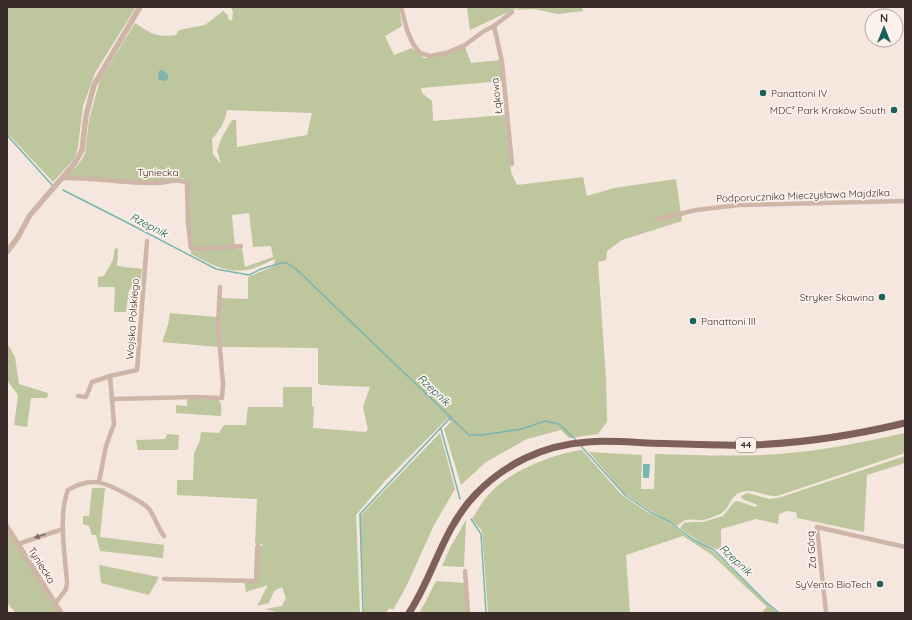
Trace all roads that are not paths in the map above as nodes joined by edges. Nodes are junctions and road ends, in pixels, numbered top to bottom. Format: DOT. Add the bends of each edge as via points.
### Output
graph roads {
  1 [pos="140,7"];
  2 [pos="401,7"];
  3 [pos="512,12"];
  4 [pos="494,26"];
  5 [pos="512,164"];
  6 [pos="62,178"];
  7 [pos="905,201"];
  8 [pos="656,220"];
  9 [pos="147,241"];
  10 [pos="241,246"];
  11 [pos="7,252"];
  12 [pos="220,287"];
  13 [pos="110,376"];
  14 [pos="78,396"];
  15 [pos="112,399"];
  16 [pos="905,423"];
  17 [pos="99,482"];
  18 [pos="7,527"];
  19 [pos="63,528"];
  20 [pos="164,536"];
  21 [pos="18,544"];
  22 [pos="258,545"];
  23 [pos="905,547"];
  24 [pos="465,571"];
  25 [pos="164,579"];
  26 [pos="55,604"];
  27 [pos="61,613"];
  28 [pos="409,613"];
  29 [pos="468,613"];
  30 [pos="826,613"];
  1 -- 6 [label="street" via="94,86 80,156"];
  2 -- 4 [label="street" via="413,44 420,53 426,55 435,56 465,46"];
  3 -- 4 [label="street"];
  4 -- 5 [label="street, Łąkowa" via="502,62"];
  6 -- 10 [label="street, Tyniecka" via="82,177 159,183 181,180 187,183 191,248"];
  6 -- 11 [label="street" via="30,215"];
  7 -- 8 [label="street, Podporucznika Mieczysława Majdzika" via="733,205 696,210"];
  9 -- 13 [label="street, Wojska Polskiego" via="137,370"];
  12 -- 15 [label="street" via="218,326 222,398"];
  13 -- 14 [label="street, Wojska Polskiego" via="92,382 86,397"];
  13 -- 15 [label="street"];
  15 -- 17 [label="street" via="114,424 106,446"];
  16 -- 28 [label="main road, 44" via="822,439 760,445 586,442 548,449 520,461 494,477 462,510 451,527"];
  17 -- 19 [label="street" via="79,483 68,490 65,496"];
  17 -- 20 [label="street" via="109,484 149,509"];
  18 -- 21 [label="street, Tyniecka"];
  19 -- 21 [label="street, one-way"];
  19 -- 26 [label="street" via="67,582 66,590"];
  21 -- 26 [label="street, Tyniecka"];
  22 -- 25 [label="street" via="256,581"];
  23 -- 30 [label="street, Za Górą" via="817,526"];
  24 -- 29 [label="street"];
  26 -- 27 [label="street, Tyniecka"];
}
